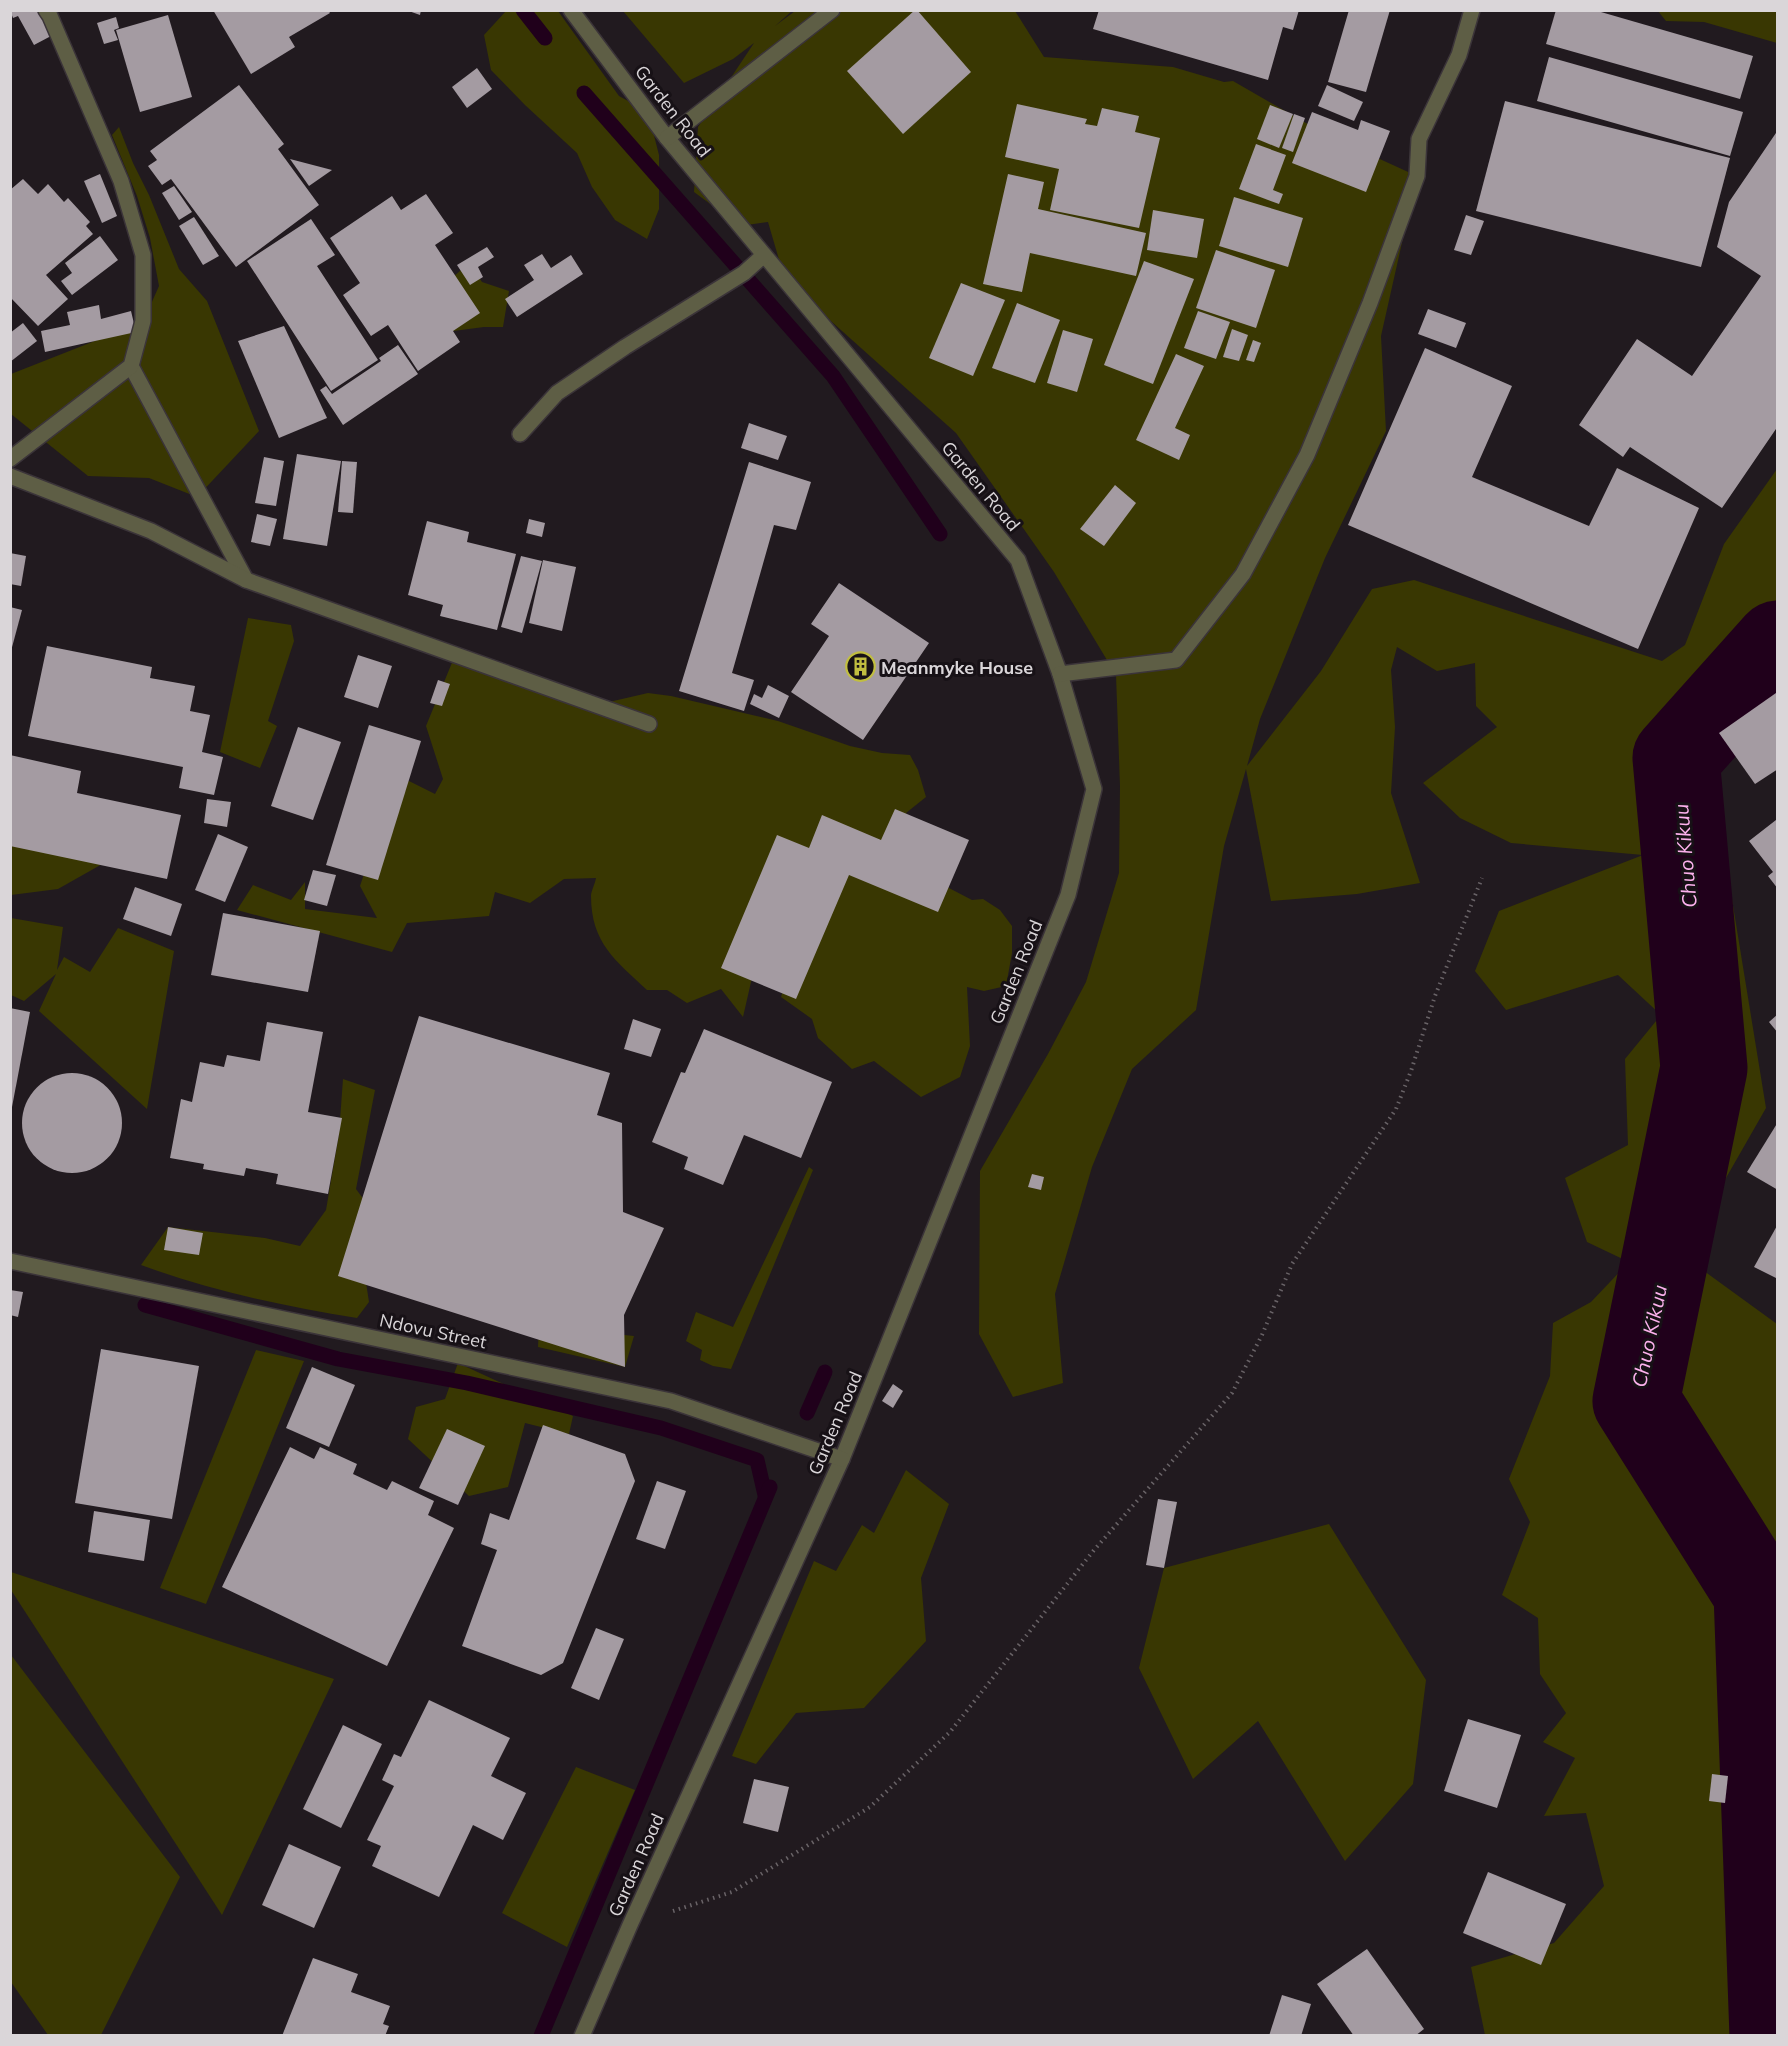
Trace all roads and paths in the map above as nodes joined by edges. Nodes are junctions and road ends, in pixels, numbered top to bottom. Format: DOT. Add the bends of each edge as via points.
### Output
graph roads {
  1 [pos="46,10"];
  2 [pos="572,10"];
  3 [pos="832,10"];
  4 [pos="1472,10"];
  5 [pos="667,138"];
  6 [pos="764,255"];
  7 [pos="131,366"];
  8 [pos="520,434"];
  9 [pos="10,459"];
  10 [pos="10,476"];
  11 [pos="246,580"];
  12 [pos="1060,674"];
  13 [pos="649,724"];
  14 [pos="1482,878"];
  15 [pos="10,1261"];
  16 [pos="842,1459"];
  17 [pos="630,1925"];
  18 [pos="582,2036"];
  1 -- 7 [label="street" via="121,181 143,255 143,321"];
  2 -- 5 [label="street, Garden Road"];
  3 -- 5 [label="street"];
  4 -- 12 [label="street" via="1459,55 1419,139 1417,176 1370,303 1306,455 1243,574 1176,660"];
  5 -- 6 [label="street, Garden Road"];
  6 -- 8 [label="street" via="744,273 557,393"];
  6 -- 12 [label="street, Garden Road" via="1018,560"];
  7 -- 9 [label="street"];
  7 -- 11 [label="street"];
  10 -- 11 [label="street" via="151,531"];
  11 -- 13 [label="street"];
  12 -- 16 [label="street, Garden Road" via="1094,789 1068,895"];
  14 -- 17 [label="path" via="1447,963 1396,1109 1292,1264 1232,1393 1094,1550 950,1732 870,1807 732,1892"];
  15 -- 16 [label="street, Ndovu Street" via="671,1401"];
  16 -- 17 [label="street, Garden Road"];
  17 -- 18 [label="street, Garden Road"];
}
